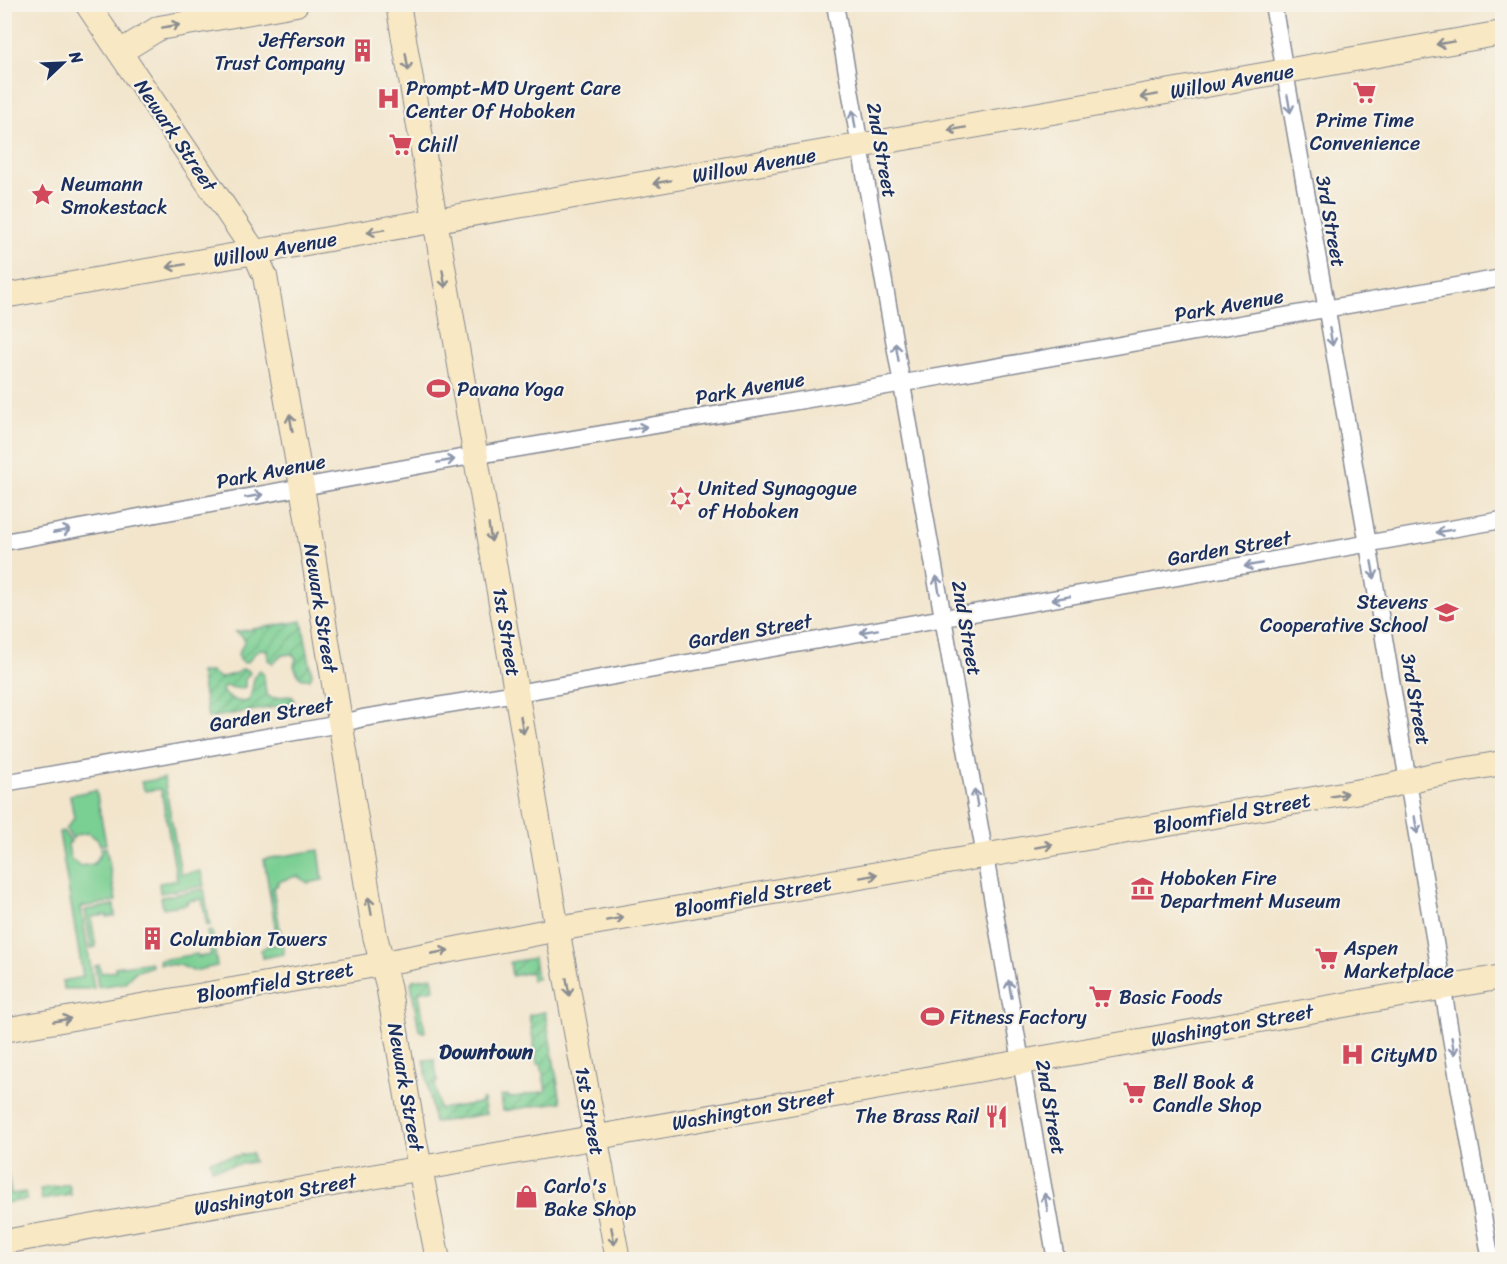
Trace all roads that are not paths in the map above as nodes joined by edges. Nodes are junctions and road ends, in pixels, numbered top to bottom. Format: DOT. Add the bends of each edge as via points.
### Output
graph roads {
  1 [pos="87,4"];
  2 [pos="296,4"];
  3 [pos="398,4"];
  4 [pos="836,4"];
  5 [pos="1272,4"];
  6 [pos="1503,33"];
  7 [pos="120,52"];
  8 [pos="1284,72"];
  9 [pos="859,147"];
  10 [pos="434,221"];
  11 [pos="254,251"];
  12 [pos="1503,278"];
  13 [pos="4,296"];
  14 [pos="1326,310"];
  15 [pos="904,383"];
  16 [pos="477,456"];
  17 [pos="302,487"];
  18 [pos="1503,520"];
  19 [pos="4,542"];
  20 [pos="1369,545"];
  21 [pos="944,618"];
  22 [pos="517,693"];
  23 [pos="340,724"];
  24 [pos="1503,763"];
  25 [pos="1409,781"];
  26 [pos="4,783"];
  27 [pos="986,856"];
  28 [pos="558,929"];
  29 [pos="382,963"];
  30 [pos="1503,977"];
  31 [pos="1443,988"];
  32 [pos="4,1030"];
  33 [pos="1022,1062"];
  34 [pos="594,1137"];
  35 [pos="420,1168"];
  36 [pos="4,1242"];
  37 [pos="438,1260"];
  38 [pos="618,1260"];
  39 [pos="1056,1260"];
  40 [pos="1491,1260"];
  1 -- 7 [label="main road, Newark Street"];
  7 -- 2 [label="main road, one-way" via="159,28"];
  3 -- 10 [label="main road, 1st Street, one-way"];
  9 -- 4 [label="street, 2nd Street, one-way"];
  5 -- 8 [label="street, 3rd Street"];
  6 -- 8 [label="main road, Willow Avenue, one-way"];
  7 -- 11 [label="main road, Newark Street"];
  8 -- 9 [label="main road, Willow Avenue, one-way"];
  8 -- 14 [label="street, 3rd Street, one-way"];
  9 -- 10 [label="main road, Willow Avenue, one-way"];
  15 -- 9 [label="street, 2nd Street, one-way"];
  10 -- 11 [label="main road, Willow Avenue, one-way"];
  10 -- 16 [label="main road, 1st Street, one-way"];
  11 -- 13 [label="main road, Willow Avenue, one-way"];
  17 -- 11 [label="main road, Newark Street, one-way" via="265,276"];
  12 -- 14 [label="street, Park Avenue"];
  14 -- 15 [label="street, Park Avenue"];
  14 -- 20 [label="street, 3rd Street, one-way"];
  16 -- 15 [label="street, Park Avenue, one-way"];
  21 -- 15 [label="street, 2nd Street, one-way"];
  17 -- 16 [label="street, Park Avenue, one-way"];
  16 -- 22 [label="main road, 1st Street, one-way"];
  19 -- 17 [label="street, Park Avenue, one-way"];
  17 -- 23 [label="main road, Newark Street"];
  18 -- 20 [label="street, Garden Street, one-way"];
  20 -- 21 [label="street, Garden Street, one-way"];
  20 -- 25 [label="street, 3rd Street, one-way"];
  21 -- 22 [label="street, Garden Street, one-way"];
  27 -- 21 [label="street, 2nd Street, one-way"];
  22 -- 23 [label="street, Garden Street"];
  22 -- 28 [label="main road, 1st Street, one-way"];
  23 -- 26 [label="street, Garden Street"];
  29 -- 23 [label="main road, Newark Street, one-way"];
  24 -- 25 [label="main road, Bloomfield Street"];
  27 -- 25 [label="main road, Bloomfield Street, one-way"];
  25 -- 31 [label="street, 3rd Street, one-way"];
  28 -- 27 [label="main road, Bloomfield Street, one-way"];
  33 -- 27 [label="street, 2nd Street, one-way"];
  29 -- 28 [label="main road, Bloomfield Street, one-way"];
  28 -- 34 [label="main road, 1st Street, one-way"];
  32 -- 29 [label="main road, Bloomfield Street, one-way"];
  29 -- 35 [label="main road, Newark Street"];
  30 -- 31 [label="main road, Washington Street"];
  31 -- 33 [label="main road, Washington Street"];
  31 -- 40 [label="street, 3rd Street, one-way"];
  33 -- 34 [label="main road, Washington Street"];
  39 -- 33 [label="street, 2nd Street, one-way"];
  34 -- 35 [label="main road, Washington Street"];
  34 -- 38 [label="main road, 1st Street, one-way"];
  35 -- 36 [label="main road, Washington Street"];
  35 -- 37 [label="main road, Newark Street"];
}
